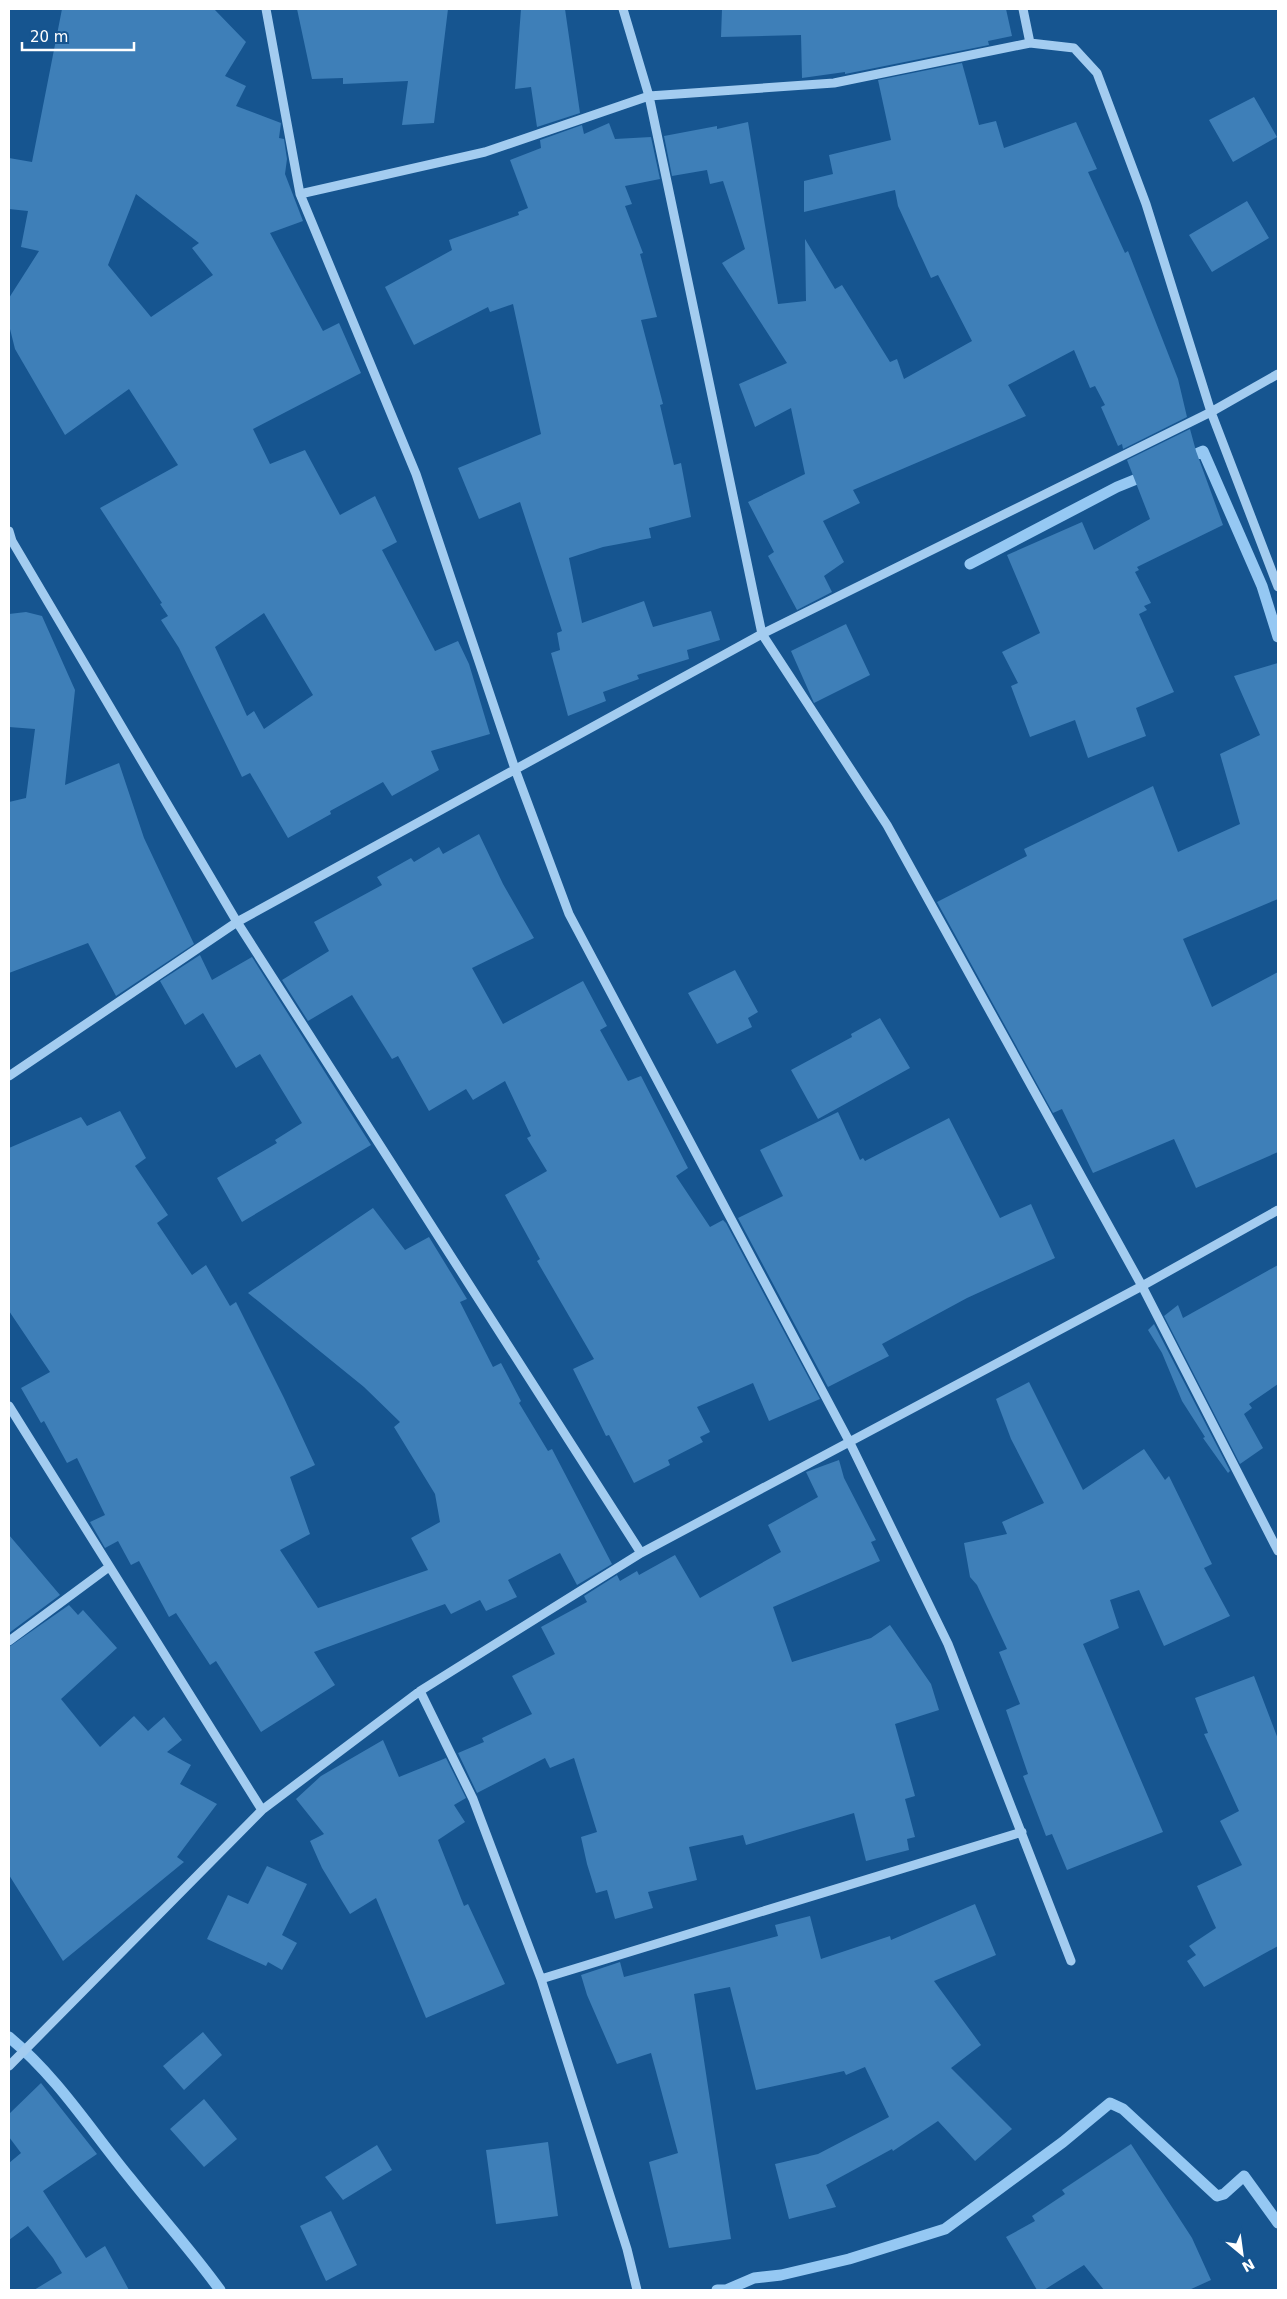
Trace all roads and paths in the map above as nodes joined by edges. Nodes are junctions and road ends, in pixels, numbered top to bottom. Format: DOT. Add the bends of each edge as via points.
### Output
graph roads {
  1 [pos="266,9"];
  2 [pos="623,9"];
  3 [pos="1022,9"];
  4 [pos="1030,43"];
  5 [pos="649,96"];
  6 [pos="300,194"];
  7 [pos="1278,374"];
  8 [pos="1211,412"];
  9 [pos="9,531"];
  10 [pos="10,541"];
  11 [pos="1278,587"];
  12 [pos="762,634"];
  13 [pos="515,769"];
  14 [pos="237,922"];
  15 [pos="9,1076"];
  16 [pos="1278,1210"];
  17 [pos="1142,1286"];
  18 [pos="9,1406"];
  19 [pos="849,1441"];
  20 [pos="1278,1551"];
  21 [pos="641,1553"];
  22 [pos="109,1567"];
  23 [pos="9,1641"];
  24 [pos="420,1691"];
  25 [pos="262,1810"];
  26 [pos="1022,1832"];
  27 [pos="1071,1961"];
  28 [pos="541,1979"];
  29 [pos="9,2066"];
  30 [pos="637,2290"];
  1 -- 6 [label="street"];
  2 -- 5 [label="street"];
  3 -- 4 [label="street"];
  4 -- 5 [label="street" via="834,82"];
  4 -- 8 [label="street" via="1074,48 1097,73 1146,204"];
  5 -- 6 [label="street" via="484,152"];
  5 -- 12 [label="street"];
  6 -- 13 [label="street" via="416,474"];
  7 -- 8 [label="street"];
  8 -- 11 [label="street"];
  8 -- 12 [label="street"];
  9 -- 10 [label="street"];
  10 -- 14 [label="street"];
  12 -- 13 [label="street"];
  12 -- 17 [label="street" via="887,825"];
  13 -- 14 [label="street"];
  13 -- 19 [label="street" via="568,914"];
  14 -- 15 [label="street"];
  14 -- 21 [label="street"];
  16 -- 17 [label="street"];
  17 -- 19 [label="street"];
  17 -- 20 [label="street"];
  18 -- 22 [label="street"];
  19 -- 21 [label="street"];
  19 -- 26 [label="street" via="948,1644"];
  21 -- 24 [label="street"];
  22 -- 23 [label="street"];
  22 -- 25 [label="street"];
  24 -- 25 [label="street"];
  24 -- 28 [label="street" via="473,1799"];
  25 -- 29 [label="street"];
  26 -- 27 [label="street"];
  26 -- 28 [label="street"];
  28 -- 30 [label="street" via="628,2249"];
}
